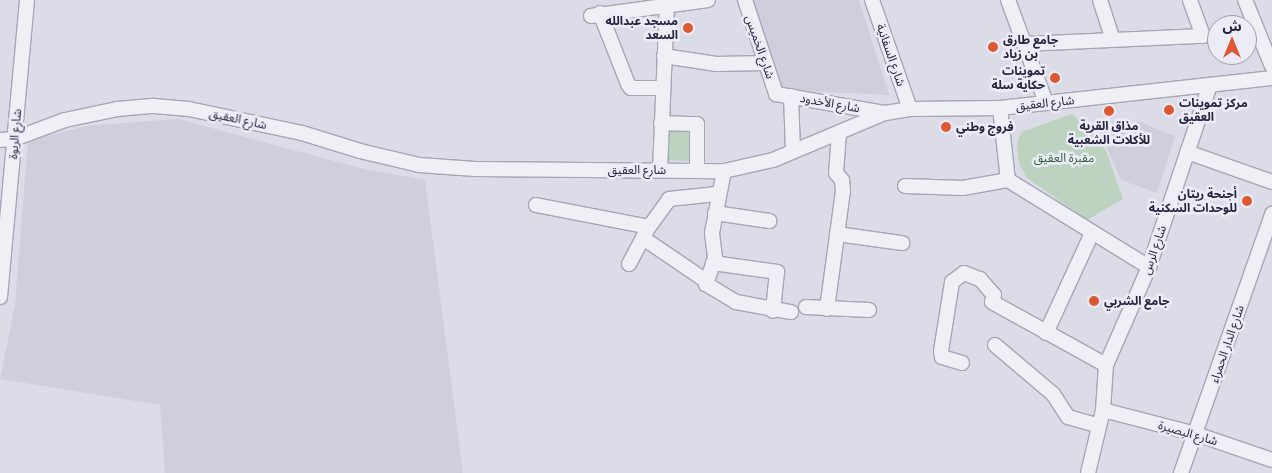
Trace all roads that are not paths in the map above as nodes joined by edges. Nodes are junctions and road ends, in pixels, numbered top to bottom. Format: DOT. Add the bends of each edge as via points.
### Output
graph roads {
  1 [pos="27,0"];
  2 [pos="708,0"];
  3 [pos="744,0"];
  4 [pos="872,0"];
  5 [pos="1008,0"];
  6 [pos="1100,0"];
  7 [pos="1190,0"];
  8 [pos="1245,0"];
  9 [pos="645,4"];
  10 [pos="668,5"];
  11 [pos="1112,38"];
  12 [pos="1024,44"];
  13 [pos="664,56"];
  14 [pos="766,63"];
  15 [pos="1272,66"];
  16 [pos="1272,78"];
  17 [pos="1210,85"];
  18 [pos="663,88"];
  19 [pos="776,94"];
  20 [pos="791,96"];
  21 [pos="1046,103"];
  22 [pos="1000,108"];
  23 [pos="910,109"];
  24 [pos="884,113"];
  25 [pos="662,124"];
  26 [pos="838,133"];
  27 [pos="14,139"];
  28 [pos="0,140"];
  29 [pos="793,150"];
  30 [pos="1186,152"];
  31 [pos="697,169"];
  32 [pos="660,170"];
  33 [pos="724,172"];
  34 [pos="1008,180"];
  35 [pos="1272,182"];
  36 [pos="905,186"];
  37 [pos="717,194"];
  38 [pos="536,206"];
  39 [pos="715,213"];
  40 [pos="1272,214"];
  41 [pos="769,221"];
  42 [pos="646,233"];
  43 [pos="1092,233"];
  44 [pos="837,234"];
  45 [pos="902,243"];
  46 [pos="713,263"];
  47 [pos="629,264"];
  48 [pos="1149,267"];
  49 [pos="706,281"];
  50 [pos="0,297"];
  51 [pos="806,307"];
  52 [pos="827,309"];
  53 [pos="869,310"];
  54 [pos="773,311"];
  55 [pos="791,312"];
  56 [pos="1046,333"];
  57 [pos="995,345"];
  58 [pos="962,363"];
  59 [pos="1106,365"];
  60 [pos="1103,410"];
  61 [pos="1099,426"];
  62 [pos="1196,434"];
  63 [pos="1272,460"];
  64 [pos="1088,473"];
  65 [pos="1181,473"];
  1 -- 27 [label="street, شارع الربوة"];
  2 -- 10 [label="street"];
  3 -- 14 [label="street, شارع الخميس"];
  4 -- 23 [label="street, شارع السفانية"];
  5 -- 12 [label="street"];
  6 -- 11 [label="street"];
  7 -- 11 [label="street" via="1203,36"];
  8 -- 15 [label="street"];
  9 -- 10 [label="street"];
  9 -- 18 [label="street" via="596,14 631,88"];
  10 -- 13 [label="street"];
  11 -- 12 [label="street"];
  12 -- 21 [label="street"];
  13 -- 14 [label="street" via="716,64"];
  13 -- 18 [label="street"];
  14 -- 19 [label="street, شارع الخميس"];
  16 -- 17 [label="street, شارع العقيق"];
  17 -- 21 [label="street, شارع العقيق"];
  17 -- 30 [label="street, شارع الرس"];
  18 -- 25 [label="street"];
  19 -- 20 [label="street, شارع الأخدود"];
  20 -- 24 [label="street, شارع الأخدود"];
  20 -- 29 [label="street"];
  21 -- 22 [label="street, شارع العقيق"];
  22 -- 23 [label="street, شارع العقيق"];
  22 -- 34 [label="street"];
  23 -- 24 [label="street, شارع العقيق"];
  24 -- 26 [label="street, شارع العقيق"];
  25 -- 31 [label="street" via="697,124"];
  25 -- 32 [label="street"];
  26 -- 29 [label="street, شارع العقيق"];
  26 -- 44 [label="street" via="836,173 842,180 843,191"];
  27 -- 28 [label="street, شارع العقيق"];
  27 -- 32 [label="street, شارع العقيق" via="65,120 117,109 154,106 189,109 293,131 419,165 475,169"];
  27 -- 50 [label="street, شارع الربوة"];
  29 -- 33 [label="street, شارع العقيق" via="773,160"];
  30 -- 35 [label="street"];
  30 -- 48 [label="street, شارع الرس"];
  31 -- 32 [label="street, شارع العقيق"];
  31 -- 33 [label="street, شارع العقيق"];
  33 -- 37 [label="street"];
  34 -- 36 [label="street" via="963,188"];
  34 -- 43 [label="street"];
  37 -- 39 [label="street"];
  37 -- 42 [label="street" via="669,199"];
  38 -- 42 [label="street"];
  39 -- 41 [label="street"];
  39 -- 46 [label="street"];
  40 -- 62 [label="street, شارع الدار الحمراء"];
  42 -- 47 [label="street"];
  42 -- 49 [label="street"];
  43 -- 48 [label="street"];
  43 -- 56 [label="street"];
  44 -- 45 [label="street"];
  44 -- 52 [label="street"];
  46 -- 49 [label="street"];
  46 -- 54 [label="street" via="774,270 778,275"];
  48 -- 59 [label="street, شارع الرس"];
  49 -- 54 [label="street" via="708,286 736,302"];
  51 -- 52 [label="street"];
  52 -- 53 [label="street"];
  54 -- 55 [label="street"];
  56 -- 58 [label="street" via="992,302 994,295 980,279 964,273 952,282 941,351 942,357"];
  56 -- 59 [label="street"];
  57 -- 61 [label="street" via="1053,394 1068,417"];
  59 -- 60 [label="street, شارع الرس"];
  60 -- 61 [label="street, شارع الرس"];
  60 -- 62 [label="street, شارع البصيرة"];
  61 -- 64 [label="street, شارع الرس"];
  62 -- 63 [label="street, شارع البصيرة"];
  62 -- 65 [label="street, شارع الدار الحمراء"];
}
